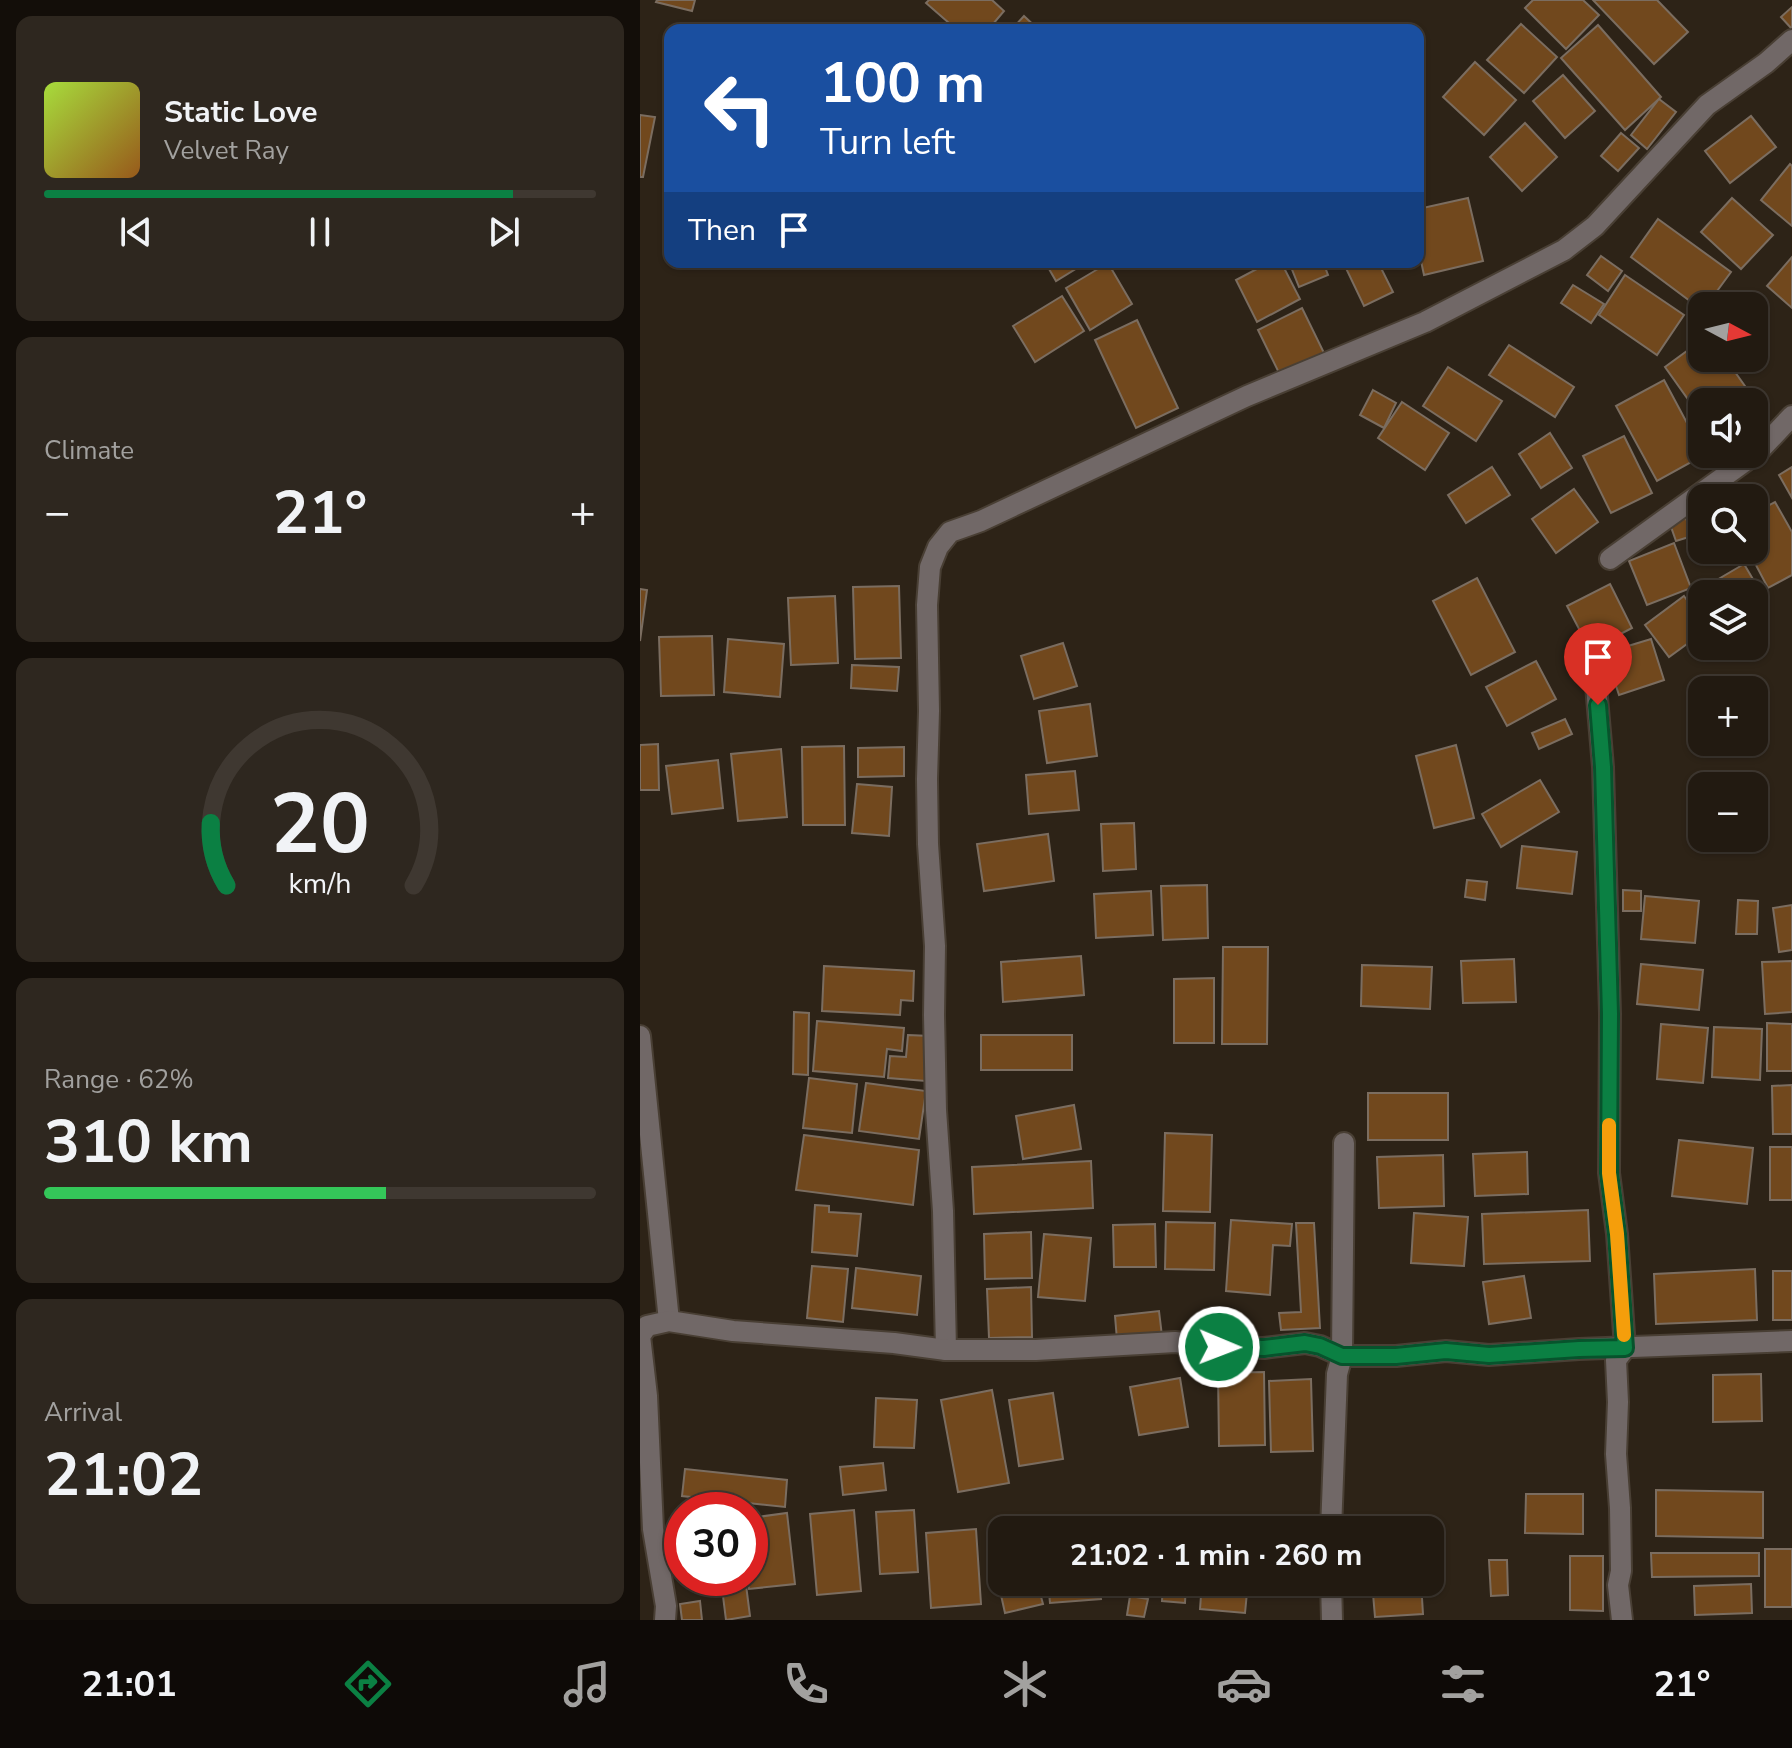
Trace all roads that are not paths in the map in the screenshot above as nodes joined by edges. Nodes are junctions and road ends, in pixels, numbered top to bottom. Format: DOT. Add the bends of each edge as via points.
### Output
graph roads {
  1 [pos="1792,40"];
  2 [pos="1792,416"];
  3 [pos="1610,559"];
  4 [pos="1595,674"];
  5 [pos="640,1036"];
  6 [pos="1344,1143"];
  7 [pos="669,1321"];
  8 [pos="1792,1341"];
  9 [pos="1625,1348"];
  10 [pos="946,1350"];
  11 [pos="1342,1356"];
  12 [pos="1332,1516"];
  13 [pos="647,1529"];
  14 [pos="1331,1596"];
  15 [pos="665,1620"];
  16 [pos="1332,1620"];
  17 [pos="1622,1620"];
  1 -- 10 [label="street" via="1707,105 1595,226 1564,250 1425,322 1247,396 950,532 938,547 930,567 927,605 927,779"];
  2 -- 3 [label="street" via="1758,452"];
  4 -- 9 [label="street" via="1610,1014 1609,1173"];
  5 -- 7 [label="street"];
  6 -- 11 [label="street"];
  7 -- 10 [label="street"];
  7 -- 13 [label="street" via="647,1326 640,1336 647,1396"];
  8 -- 9 [label="street"];
  9 -- 11 [label="street"];
  9 -- 17 [label="street" via="1616,1360"];
  10 -- 11 [label="street" via="1175,1342 1264,1348 1305,1343"];
  11 -- 12 [label="street"];
  13 -- 15 [label="street"];
  14 -- 16 [label="street"];
}
